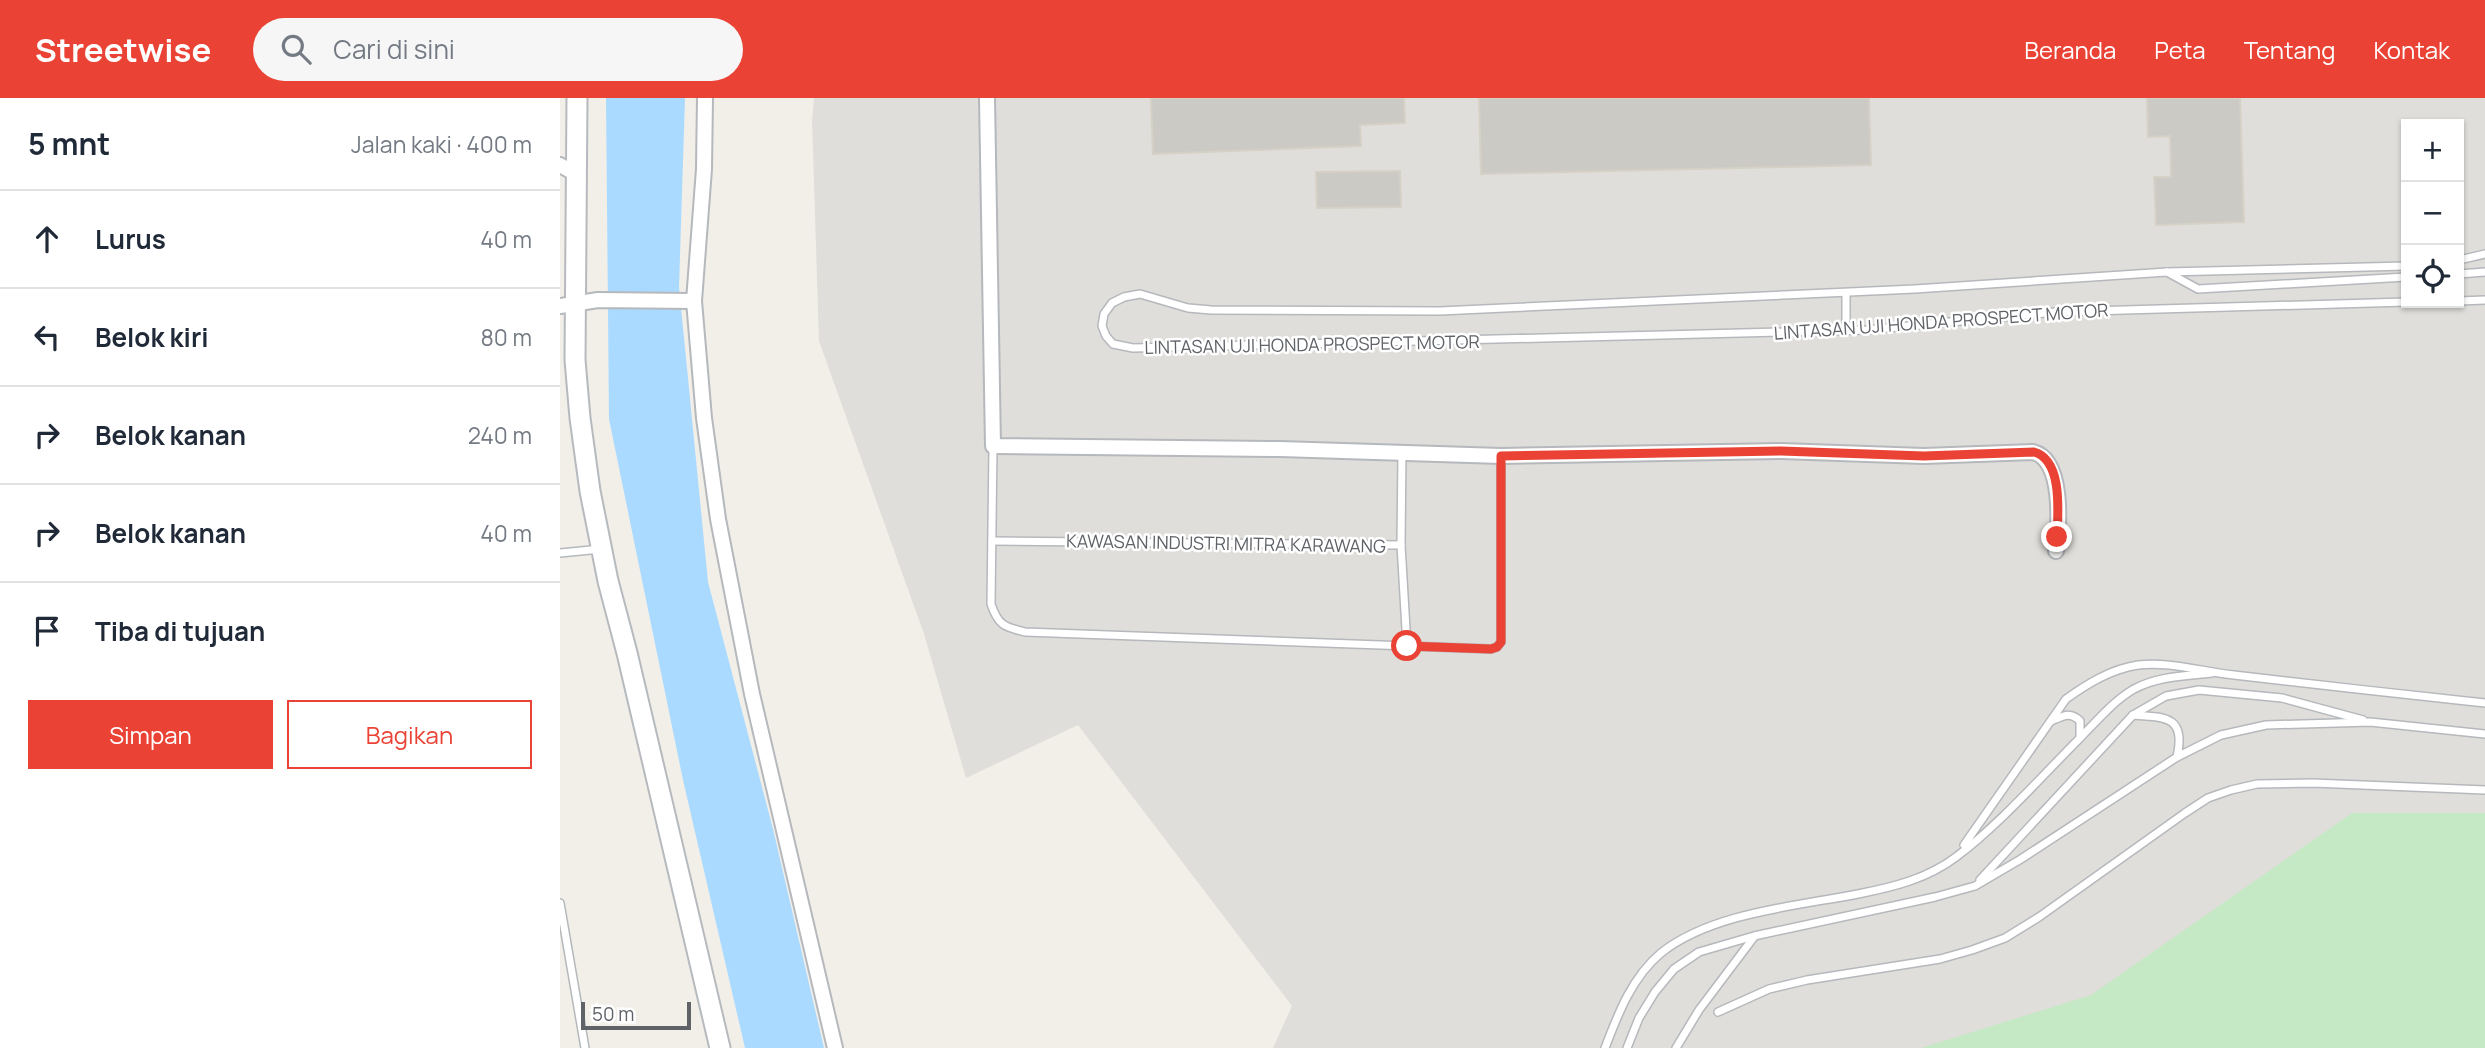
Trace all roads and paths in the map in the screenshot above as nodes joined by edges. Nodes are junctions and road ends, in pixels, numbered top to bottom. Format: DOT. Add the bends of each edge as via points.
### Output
graph roads {
  1 [pos="577,98"];
  2 [pos="705,98"];
  3 [pos="987,98"];
  4 [pos="568,169"];
  5 [pos="2485,254"];
  6 [pos="2464,259"];
  7 [pos="2401,266"];
  8 [pos="2167,272"];
  9 [pos="2485,272"];
  10 [pos="2464,274"];
  11 [pos="2401,277"];
  12 [pos="1846,293"];
  13 [pos="2485,300"];
  14 [pos="689,301"];
  15 [pos="2464,301"];
  16 [pos="2401,302"];
  17 [pos="568,304"];
  18 [pos="1846,330"];
  19 [pos="993,446"];
  20 [pos="1402,453"];
  21 [pos="1501,456"];
  22 [pos="992,541"];
  23 [pos="1401,545"];
  24 [pos="601,549"];
  25 [pos="2056,551"];
  26 [pos="560,553"];
  27 [pos="1407,646"];
  28 [pos="2212,673"];
  29 [pos="2485,703"];
  30 [pos="2133,715"];
  31 [pos="2050,721"];
  32 [pos="2370,722"];
  33 [pos="2485,734"];
  34 [pos="2080,737"];
  35 [pos="2177,757"];
  36 [pos="2485,790"];
  37 [pos="1956,857"];
  38 [pos="1975,886"];
  39 [pos="560,903"];
  40 [pos="1754,936"];
  41 [pos="1718,1012"];
  42 [pos="585,1048"];
  43 [pos="720,1048"];
  44 [pos="835,1048"];
  45 [pos="1605,1048"];
  46 [pos="1627,1048"];
  47 [pos="1676,1048"];
  1 -- 4 [label="street"];
  2 -- 14 [label="street" via="704,169"];
  3 -- 19 [label="street"];
  4 -- 17 [label="street"];
  5 -- 6 [label="lane"];
  7 -- 8 [label="lane, LINTASAN UJI HONDA PROSPECT MOTOR"];
  8 -- 11 [label="lane" via="2198,289"];
  8 -- 12 [label="lane, LINTASAN UJI HONDA PROSPECT MOTOR"];
  9 -- 10 [label="lane"];
  12 -- 18 [label="lane"];
  12 -- 18 [label="lane, LINTASAN UJI HONDA PROSPECT MOTOR" via="1440,311 1211,310 1140,294 1112,303 1102,326 1113,344 1133,348"];
  13 -- 15 [label="lane"];
  14 -- 17 [label="street"];
  14 -- 44 [label="street" via="731,588"];
  16 -- 18 [label="lane, LINTASAN UJI HONDA PROSPECT MOTOR" via="2056,312"];
  17 -- 24 [label="street"];
  19 -- 20 [label="street"];
  19 -- 22 [label="lane"];
  20 -- 21 [label="street"];
  20 -- 23 [label="lane"];
  21 -- 25 [label="street" via="2034,452 2043,454 2054,474"];
  21 -- 27 [label="lane" via="1501,642 1491,649"];
  22 -- 23 [label="lane, KAWASAN INDUSTRI MITRA KARAWANG"];
  22 -- 27 [label="lane" via="991,604 996,619 1025,632"];
  23 -- 27 [label="lane, KAWASAN INDUSTRI MITRA KARAWANG"];
  24 -- 26 [label="lane"];
  24 -- 43 [label="street"];
  28 -- 29 [label="lane"];
  28 -- 31 [label="lane" via="2160,664 2109,673 2066,699"];
  28 -- 34 [label="lane" via="2163,678 2134,689"];
  30 -- 32 [label="lane" via="2166,696 2199,690 2282,698"];
  30 -- 35 [label="lane" via="2165,717 2177,726 2181,740"];
  30 -- 38 [label="lane"];
  31 -- 34 [label="lane" via="2074,715 2080,721"];
  31 -- 37 [label="lane"];
  32 -- 33 [label="lane"];
  32 -- 35 [label="lane" via="2266,725 2221,735"];
  34 -- 37 [label="lane"];
  35 -- 38 [label="lane"];
  36 -- 41 [label="lane" via="2313,783 2257,784 2231,790 2185,813 2005,938 1940,959 1769,989"];
  37 -- 45 [label="lane" via="1902,885 1751,915 1692,932 1660,954 1638,980 1620,1008"];
  38 -- 40 [label="lane"];
  39 -- 42 [label="lane"];
  40 -- 46 [label="lane" via="1699,952 1674,970 1639,1018"];
  40 -- 47 [label="lane"];
}
